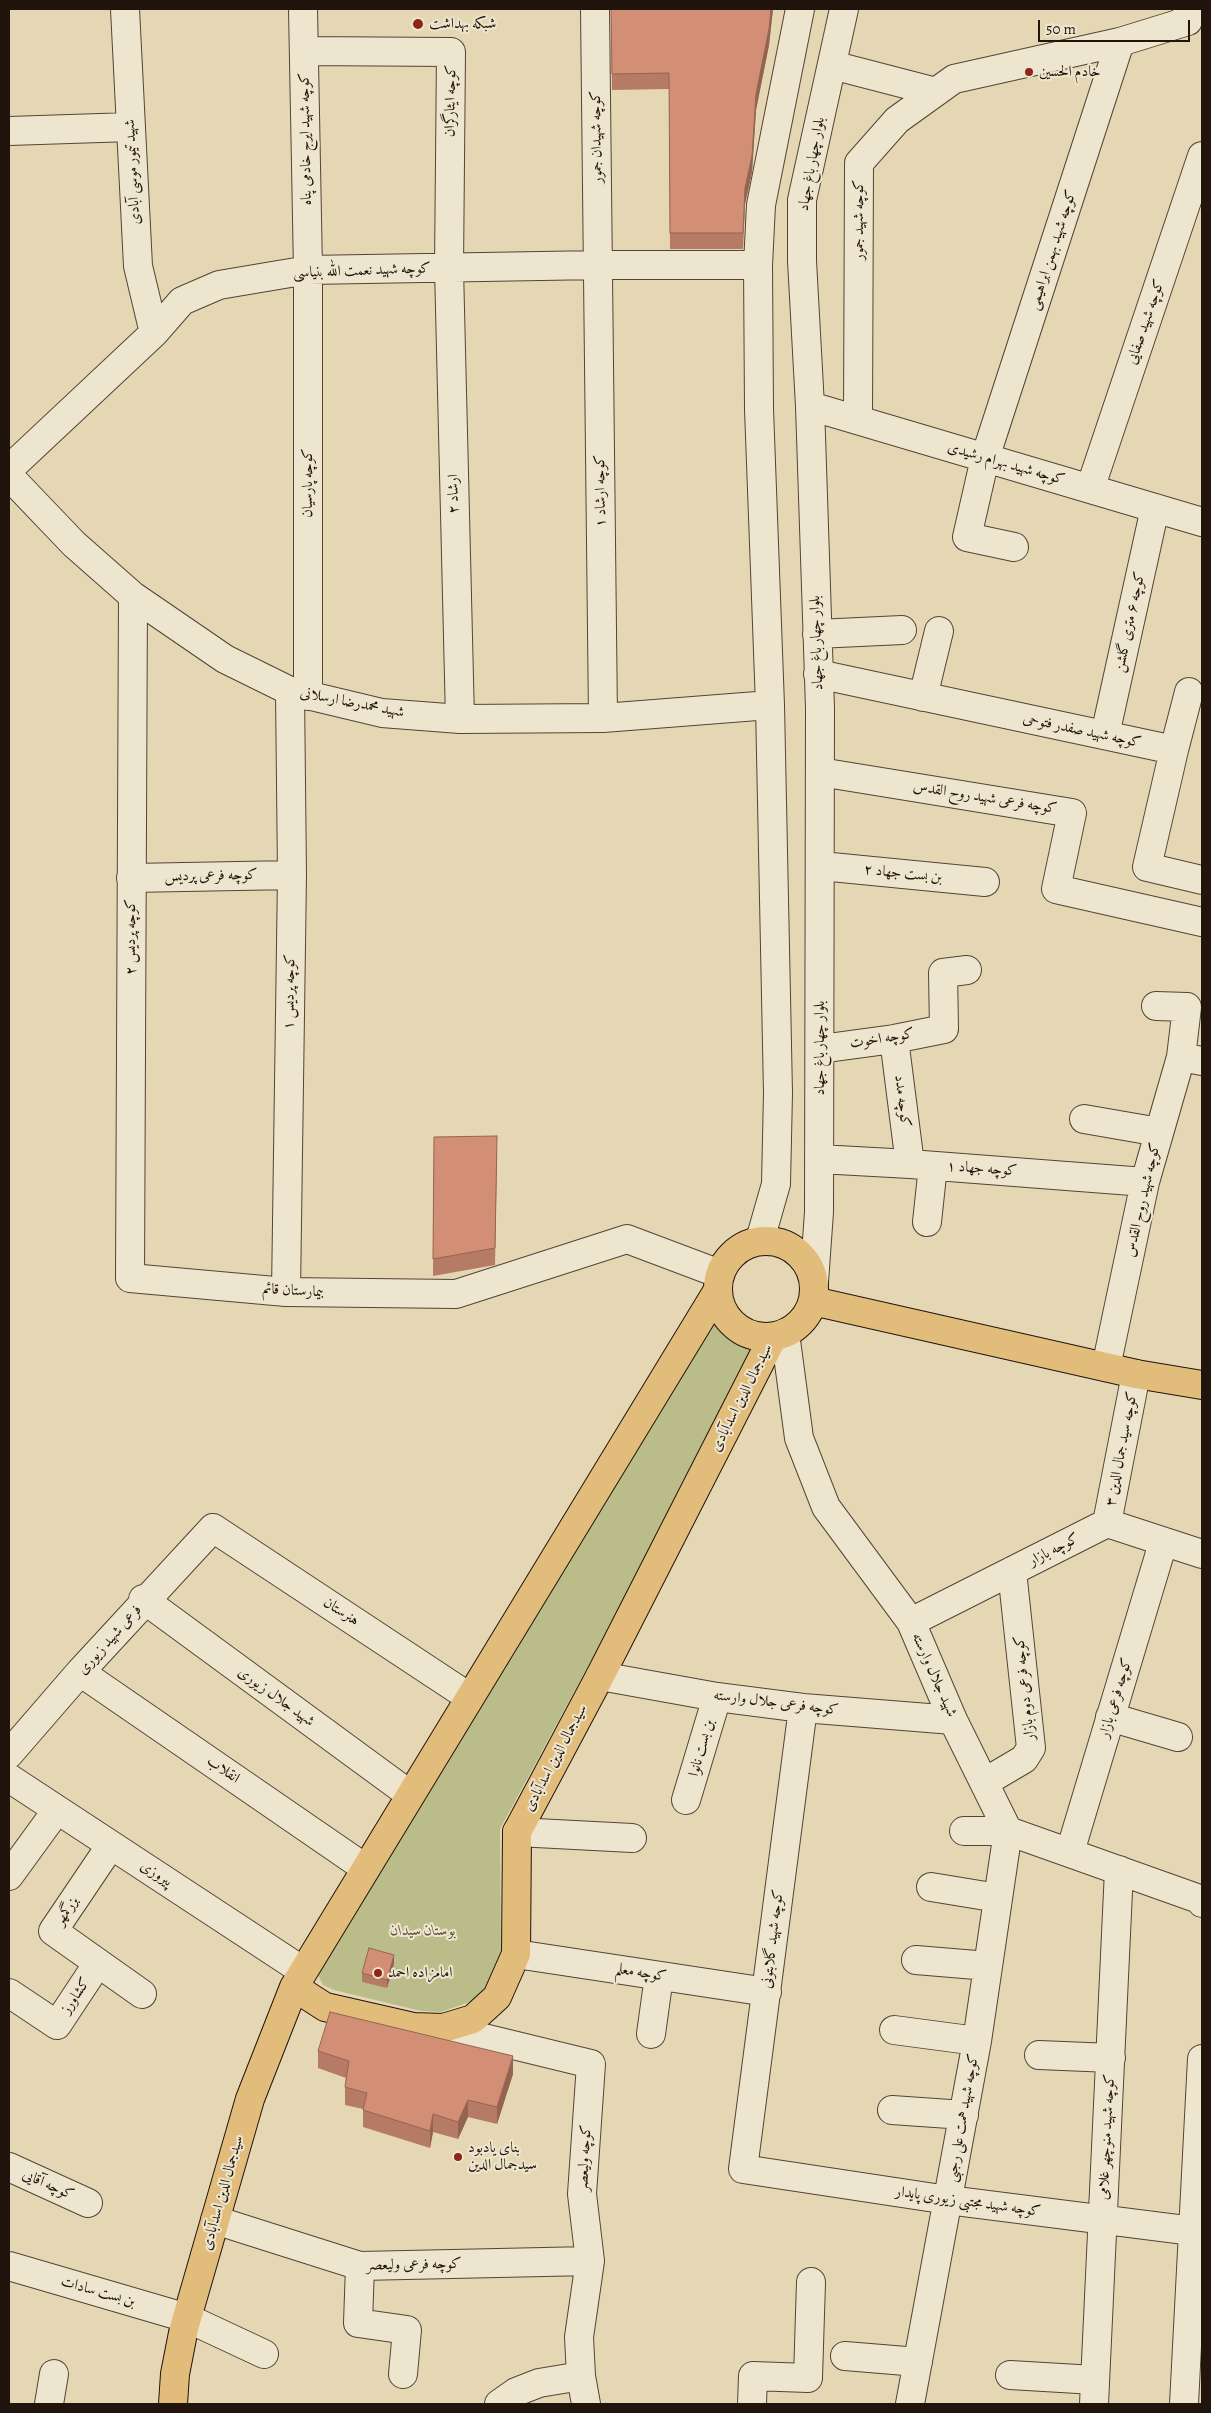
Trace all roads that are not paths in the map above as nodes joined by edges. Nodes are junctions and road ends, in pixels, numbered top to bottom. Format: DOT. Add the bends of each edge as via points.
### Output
graph roads {
  1 [pos="125,9"];
  2 [pos="303,9"];
  3 [pos="595,9"];
  4 [pos="800,9"];
  5 [pos="844,9"];
  6 [pos="1187,9"];
  7 [pos="1120,42"];
  8 [pos="304,51"];
  9 [pos="832,65"];
  10 [pos="936,92"];
  11 [pos="131,127"];
  12 [pos="9,131"];
  13 [pos="1202,156"];
  14 [pos="599,265"];
  15 [pos="758,265"];
  16 [pos="449,268"];
  17 [pos="308,270"];
  18 [pos="154,333"];
  19 [pos="810,406"];
  20 [pos="858,420"];
  21 [pos="985,458"];
  22 [pos="9,469"];
  23 [pos="9,476"];
  24 [pos="1090,488"];
  25 [pos="1155,508"];
  26 [pos="1202,522"];
  27 [pos="1014,548"];
  28 [pos="133,596"];
  29 [pos="902,630"];
  30 [pos="939,631"];
  31 [pos="817,634"];
  32 [pos="818,674"];
  33 [pos="1189,692"];
  34 [pos="299,694"];
  35 [pos="923,697"];
  36 [pos="770,705"];
  37 [pos="603,718"];
  38 [pos="460,719"];
  39 [pos="1105,735"];
  40 [pos="1174,750"];
  41 [pos="820,772"];
  42 [pos="821,866"];
  43 [pos="292,875"];
  44 [pos="131,878"];
  45 [pos="1202,880"];
  46 [pos="985,882"];
  47 [pos="1202,922"];
  48 [pos="967,970"];
  49 [pos="1156,1006"];
  50 [pos="894,1039"];
  51 [pos="820,1049"];
  52 [pos="1191,1059"];
  53 [pos="1084,1119"];
  54 [pos="1159,1132"];
  55 [pos="819,1159"];
  56 [pos="922,1165"];
  57 [pos="1145,1182"];
  58 [pos="927,1222"];
  59 [pos="760,1240"];
  60 [pos="130,1278"];
  61 [pos="719,1282"];
  62 [pos="813,1291"];
  63 [pos="286,1292"];
  64 [pos="779,1335"];
  65 [pos="1106,1367"];
  66 [pos="1136,1374"];
  67 [pos="1202,1385"];
  68 [pos="1107,1523"];
  69 [pos="213,1528"];
  70 [pos="1163,1543"];
  71 [pos="1202,1554"];
  72 [pos="1012,1571"];
  73 [pos="145,1600"];
  74 [pos="911,1622"];
  75 [pos="80,1672"];
  76 [pos="600,1676"];
  77 [pos="717,1696"];
  78 [pos="469,1697"];
  79 [pos="803,1708"];
  80 [pos="1110,1717"];
  81 [pos="953,1720"];
  82 [pos="1178,1737"];
  83 [pos="9,1754"];
  84 [pos="9,1778"];
  85 [pos="985,1782"];
  86 [pos="409,1794"];
  87 [pos="686,1800"];
  88 [pos="57,1810"];
  89 [pos="1008,1830"];
  90 [pos="964,1831"];
  91 [pos="517,1832"];
  92 [pos="632,1838"];
  93 [pos="111,1845"];
  94 [pos="1070,1852"];
  95 [pos="365,1868"];
  96 [pos="1120,1870"];
  97 [pos="9,1876"];
  98 [pos="931,1887"];
  99 [pos="998,1898"];
  100 [pos="1202,1903"];
  101 [pos="516,1954"];
  102 [pos="916,1960"];
  103 [pos="98,1963"];
  104 [pos="988,1966"];
  105 [pos="659,1976"];
  106 [pos="299,1979"];
  107 [pos="767,1992"];
  108 [pos="9,1993"];
  109 [pos="142,1994"];
  110 [pos="443,2028"];
  111 [pos="894,2030"];
  112 [pos="651,2034"];
  113 [pos="977,2042"];
  114 [pos="1039,2055"];
  115 [pos="1110,2058"];
  116 [pos="1202,2059"];
  117 [pos="1201,2103"];
  118 [pos="892,2110"];
  119 [pos="964,2115"];
  120 [pos="9,2167"];
  121 [pos="742,2169"];
  122 [pos="948,2200"];
  123 [pos="88,2203"];
  124 [pos="215,2220"];
  125 [pos="1103,2220"];
  126 [pos="1196,2237"];
  127 [pos="590,2261"];
  128 [pos="9,2266"];
  129 [pos="360,2266"];
  130 [pos="811,2282"];
  131 [pos="187,2318"];
  132 [pos="264,2354"];
  133 [pos="844,2356"];
  134 [pos="918,2362"];
  135 [pos="54,2374"];
  136 [pos="403,2374"];
  137 [pos="1010,2374"];
  138 [pos="581,2376"];
  139 [pos="1191,2389"];
  140 [pos="1095,2392"];
  141 [pos="49,2404"];
  142 [pos="173,2404"];
  143 [pos="500,2404"];
  144 [pos="586,2404"];
  145 [pos="752,2404"];
  146 [pos="910,2404"];
  1 -- 11 [label="street, شهید تیمور موسی آبادی"];
  2 -- 8 [label="street, کوچه شهید ایرج خادمی پناه"];
  3 -- 14 [label="street, کوچه شهیدان جمور"];
  4 -- 15 [label="street" via="761,205"];
  5 -- 9 [label="street, بلوار چهار باغ جهاد"];
  6 -- 7 [label="street, کوچه شهید جمور" via="1188,21"];
  7 -- 10 [label="street, کوچه شهید جمور" via="954,78"];
  7 -- 21 [label="street, کوچه شهید بهمن ابراهیمی"];
  8 -- 16 [label="street, کوچه ایثارگران" via="451,52"];
  8 -- 17 [label="street, کوچه شهید ایرج خادمی پناه"];
  9 -- 10 [label="street"];
  9 -- 19 [label="street, بلوار چهار باغ جهاد" via="802,200"];
  10 -- 20 [label="street, کوچه شهید جمور" via="897,120 859,163"];
  11 -- 12 [label="street"];
  11 -- 18 [label="street, شهید تیمور موسی آبادی" via="138,266"];
  13 -- 24 [label="street, کوچه شهید صفایی"];
  14 -- 15 [label="street, کوچه شهید نعمت الله بنیاسی"];
  14 -- 16 [label="street, کوچه شهید نعمت الله بنیاسی"];
  14 -- 37 [label="street, کوچه ارشاد ۱"];
  15 -- 36 [label="street" via="759,409"];
  16 -- 17 [label="street, کوچه شهید نعمت الله بنیاسی"];
  16 -- 38 [label="street, ارشاد ۲"];
  17 -- 18 [label="street, کوچه شهید نعمت الله بنیاسی" via="219,285 182,302"];
  17 -- 34 [label="street, کوچه پارسیان"];
  18 -- 22 [label="street, کوچه شهید نعمت الله بنیاسی"];
  19 -- 20 [label="street, کوچه شهید بهرام رشیدی"];
  19 -- 31 [label="street, بلوار چهار باغ جهاد"];
  20 -- 21 [label="street, کوچه شهید بهرام رشیدی"];
  21 -- 24 [label="street, کوچه شهید بهرام رشیدی"];
  21 -- 27 [label="street, کوچه شهید بهمن ابراهیمی" via="967,537"];
  23 -- 28 [label="street, شهید محمدرضا ارسلانی" via="74,544"];
  24 -- 25 [label="street, کوچه شهید بهرام رشیدی"];
  25 -- 26 [label="street, کوچه شهید بهرام رشیدی"];
  25 -- 39 [label="street, کوچه ۶ متری گلشن"];
  28 -- 34 [label="street, شهید محمدرضا ارسلانی" via="225,659"];
  28 -- 44 [label="street, کوچه پردیس ۲"];
  29 -- 31 [label="street"];
  30 -- 35 [label="street"];
  31 -- 32 [label="street, بلوار چهار باغ جهاد"];
  32 -- 35 [label="street, کوچه شهید صفدر فتوحی"];
  32 -- 41 [label="street, بلوار چهار باغ جهاد"];
  33 -- 40 [label="street"];
  34 -- 38 [label="street, شهید محمدرضا ارسلانی" via="382,713"];
  34 -- 43 [label="street, کوچه پردیس ۱"];
  35 -- 39 [label="street, کوچه شهید صفدر فتوحی"];
  36 -- 37 [label="street, شهید محمدرضا ارسلانی"];
  36 -- 59 [label="street" via="778,1093 776,1184"];
  37 -- 38 [label="street, شهید محمدرضا ارسلانی"];
  39 -- 40 [label="street, کوچه شهید صفدر فتوحی"];
  40 -- 45 [label="street" via="1147,867"];
  41 -- 42 [label="street, بلوار چهار باغ جهاد"];
  41 -- 47 [label="street, کوچه فرعی شهید روح القدس" via="1072,812 1056,889"];
  42 -- 46 [label="street, بن بست جهاد ۲"];
  42 -- 51 [label="street, بلوار چهار باغ جهاد"];
  43 -- 44 [label="street, کوچه فرعی پردیس"];
  43 -- 63 [label="street, کوچه پردیس ۱"];
  44 -- 60 [label="street, کوچه پردیس ۲"];
  48 -- 50 [label="street, کوچه اخوت" via="942,973 944,1029"];
  49 -- 52 [label="street, کوچه شهید روح القدس" via="1188,1007"];
  50 -- 51 [label="street, کوچه اخوت"];
  50 -- 56 [label="street, کوچه مدد"];
  51 -- 55 [label="street, بلوار چهار باغ جهاد"];
  52 -- 54 [label="street, کوچه شهید روح القدس"];
  53 -- 54 [label="street"];
  54 -- 57 [label="street, کوچه شهید روح القدس"];
  55 -- 56 [label="street, کوچه جهاد ۱"];
  55 -- 62 [label="street, بلوار چهار باغ جهاد"];
  56 -- 57 [label="street, کوچه جهاد ۱"];
  56 -- 58 [label="street, کوچه مدد"];
  57 -- 65 [label="street, کوچه شهید روح القدس"];
  59 -- 61 [label="main road" via="735,1251 726,1262"];
  59 -- 62 [label="main road" via="789,1246 805,1261"];
  60 -- 63 [label="street, بیمارستان قائم"];
  61 -- 63 [label="street, بیمارستان قائم" via="627,1238 456,1294"];
  61 -- 64 [label="main road" via="721,1306 729,1320 742,1331 757,1336"];
  61 -- 78 [label="main road, سیدجمال الدین اسدآبادی"];
  62 -- 64 [label="main road" via="805,1318 796,1327"];
  62 -- 65 [label="main road"];
  64 -- 74 [label="street, شهید جلال وارسته" via="799,1438 826,1507"];
  64 -- 76 [label="main road, سیدجمال الدین اسدآبادی"];
  65 -- 66 [label="main road"];
  66 -- 67 [label="main road"];
  66 -- 68 [label="street, کوچه سید جمال الدین ۳"];
  68 -- 70 [label="street"];
  68 -- 72 [label="street, کوچه بازار"];
  69 -- 73 [label="street, فرعی شهید زیوری"];
  69 -- 78 [label="street, هنرستان"];
  70 -- 71 [label="street"];
  70 -- 80 [label="street, کوچه فرعی بازار"];
  72 -- 74 [label="street, کوچه بازار"];
  72 -- 85 [label="street, کوچه فرعی دوم بازار" via="1031,1748 1024,1759"];
  73 -- 75 [label="street, فرعی شهید زیوری"];
  73 -- 86 [label="street, شهید جلال زیوری"];
  74 -- 81 [label="street, شهید جلال وارسته"];
  75 -- 83 [label="street, فرعی شهید زیوری"];
  75 -- 95 [label="street, انقلاب"];
  76 -- 77 [label="street, کوچه فرعی جلال وارسته"];
  76 -- 91 [label="main road, سیدجمال الدین اسدآبادی"];
  77 -- 79 [label="street, کوچه فرعی جلال وارسته"];
  77 -- 87 [label="street, بن بست نانوا"];
  78 -- 86 [label="main road, سیدجمال الدین اسدآبادی"];
  79 -- 81 [label="street, کوچه فرعی جلال وارسته"];
  79 -- 107 [label="street, کوچه شهید گلابتونی"];
  80 -- 82 [label="street"];
  80 -- 94 [label="street, کوچه فرعی بازار"];
  81 -- 85 [label="street, شهید جلال وارسته"];
  84 -- 88 [label="street, پیروزی"];
  85 -- 89 [label="street, شهید جلال وارسته"];
  86 -- 95 [label="main road, سیدجمال الدین اسدآبادی"];
  88 -- 93 [label="street, پیروزی"];
  88 -- 97 [label="street"];
  89 -- 90 [label="street"];
  89 -- 94 [label="street"];
  89 -- 99 [label="street, کوچه شهید همت علی رجبی"];
  91 -- 92 [label="street"];
  91 -- 101 [label="main road, سیدجمال الدین اسدآبادی"];
  93 -- 103 [label="street, بزرگمهر" via="53,1931"];
  93 -- 106 [label="street, پیروزی"];
  94 -- 96 [label="street"];
  95 -- 106 [label="main road, سیدجمال الدین اسدآبادی"];
  96 -- 100 [label="street" via="1202,1900"];
  96 -- 115 [label="street, کوچه شهید منوچهر غلامی"];
  98 -- 99 [label="street"];
  99 -- 104 [label="street, کوچه شهید همت علی رجبی"];
  101 -- 105 [label="street, کوچه معلم"];
  101 -- 110 [label="main road, سیدجمال الدین اسدآبادی" via="497,1997 473,2018"];
  102 -- 104 [label="street"];
  103 -- 108 [label="street, کشاورز" via="56,2025"];
  103 -- 109 [label="street, کشاورز"];
  104 -- 113 [label="street, کوچه شهید همت علی رجبی"];
  105 -- 107 [label="street, کوچه معلم"];
  105 -- 112 [label="street"];
  106 -- 110 [label="main road, سیدجمال الدین اسدآبادی" via="325,2007 414,2027"];
  106 -- 124 [label="main road, سیدجمال الدین اسدآبادی" via="250,2099"];
  107 -- 121 [label="street, کوچه شهید گلابتونی"];
  110 -- 127 [label="street, کوچه ولیعصر" via="591,2064 582,2194"];
  111 -- 113 [label="street"];
  113 -- 119 [label="street, کوچه شهید همت علی رجبی"];
  114 -- 115 [label="street"];
  115 -- 125 [label="street, کوچه شهید منوچهر غلامی"];
  116 -- 117 [label="street"];
  117 -- 126 [label="street"];
  118 -- 119 [label="street"];
  119 -- 122 [label="street, کوچه شهید همت علی رجبی"];
  120 -- 123 [label="street, کوچه آقایی"];
  121 -- 122 [label="street, کوچه شهید مجتبی زیوری پایدار"];
  122 -- 125 [label="street, کوچه شهید مجتبی زیوری پایدار"];
  122 -- 134 [label="street, کوچه شهید همت علی رجبی"];
  124 -- 129 [label="street, کوچه فرعی ولیعصر"];
  124 -- 131 [label="main road, سیدجمال الدین اسدآبادی"];
  125 -- 126 [label="street, کوچه شهید مجتبی زیوری پایدار"];
  125 -- 140 [label="street, کوچه شهید منوچهر غلامی"];
  126 -- 139 [label="street"];
  127 -- 129 [label="street, کوچه فرعی ولیعصر"];
  127 -- 138 [label="street, کوچه ولیعصر" via="580,2337"];
  128 -- 131 [label="street, بن بست سادات"];
  129 -- 136 [label="street" via="358,2323 407,2330"];
  130 -- 145 [label="street" via="808,2378 753,2376"];
  131 -- 132 [label="street, بن بست سادات"];
  131 -- 142 [label="main road, سیدجمال الدین اسدآبادی" via="174,2374"];
  133 -- 134 [label="street"];
  134 -- 146 [label="street, کوچه شهید همت علی رجبی"];
  135 -- 141 [label="street"];
  137 -- 140 [label="street"];
  138 -- 143 [label="street" via="539,2383 516,2392"];
  138 -- 144 [label="street, کوچه ولیعصر"];
}
